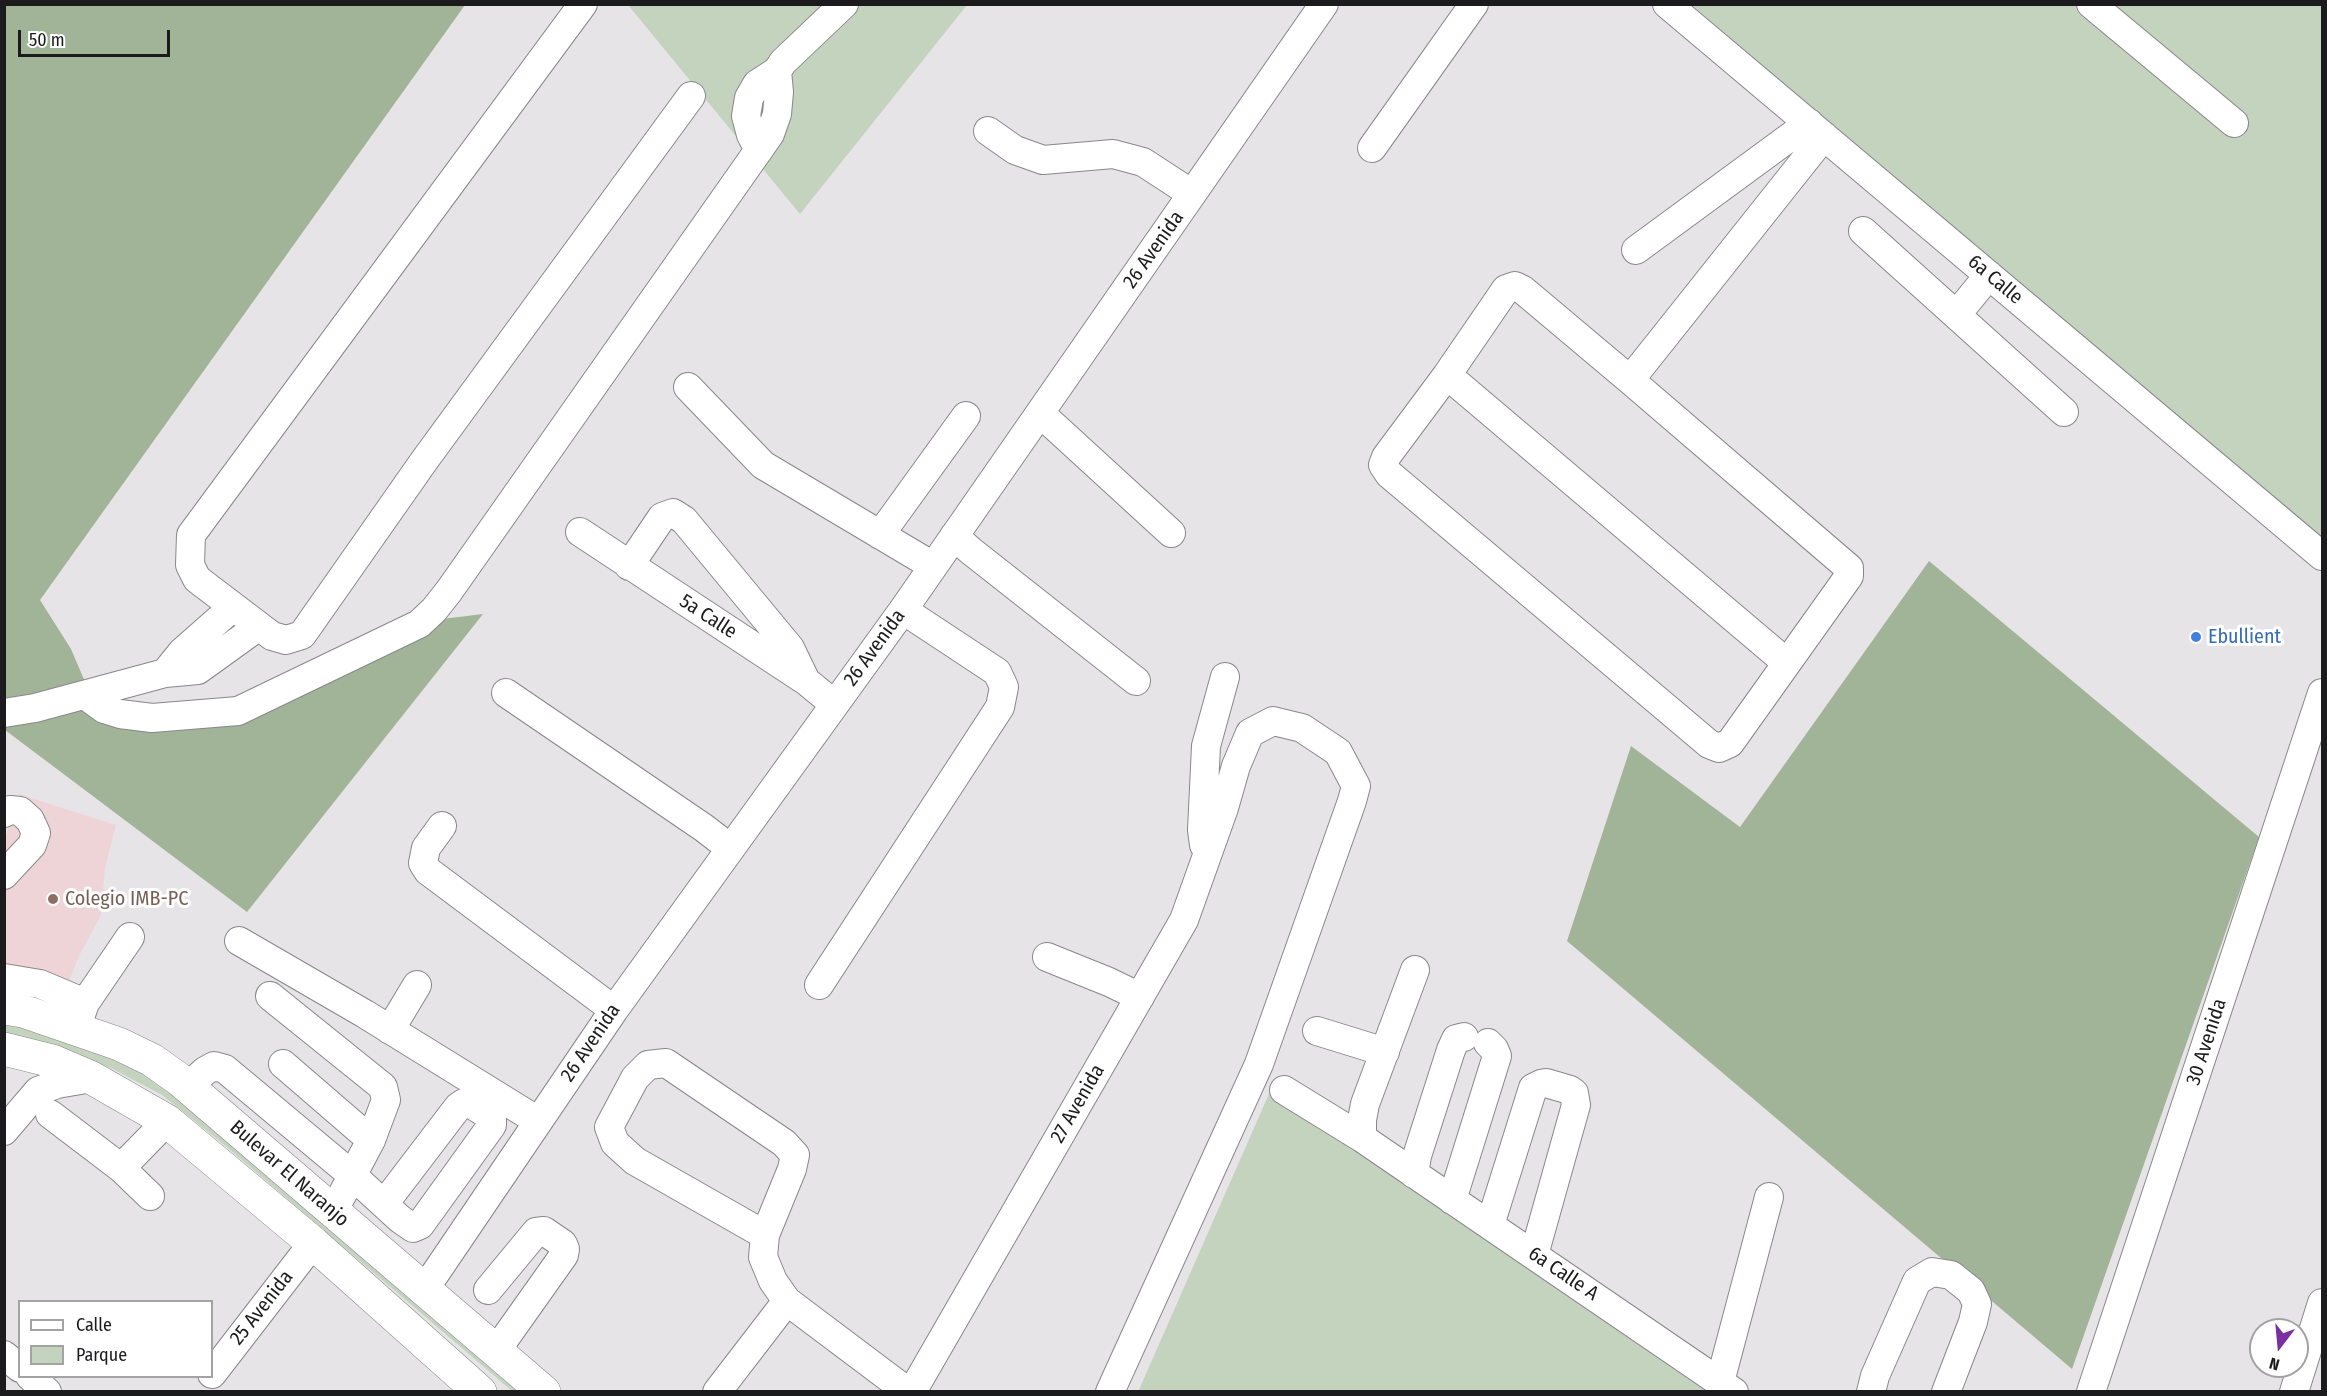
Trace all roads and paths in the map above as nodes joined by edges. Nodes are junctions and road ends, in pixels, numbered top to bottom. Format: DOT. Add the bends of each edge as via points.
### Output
graph roads {
  1 [pos="583,4"];
  2 [pos="844,4"];
  3 [pos="1324,4"];
  4 [pos="1474,4"];
  5 [pos="1667,4"];
  6 [pos="2091,4"];
  7 [pos="691,96"];
  8 [pos="2234,123"];
  9 [pos="1817,129"];
  10 [pos="988,131"];
  11 [pos="1372,148"];
  12 [pos="1192,194"];
  13 [pos="1863,231"];
  14 [pos="1636,250"];
  15 [pos="1989,275"];
  16 [pos="1957,314"];
  17 [pos="1447,375"];
  18 [pos="1630,380"];
  19 [pos="688,387"];
  20 [pos="2064,412"];
  21 [pos="1040,413"];
  22 [pos="966,416"];
  23 [pos="580,532"];
  24 [pos="1171,533"];
  25 [pos="879,535"];
  26 [pos="954,536"];
  27 [pos="2322,556"];
  28 [pos="629,566"];
  29 [pos="933,566"];
  30 [pos="233,607"];
  31 [pos="903,610"];
  32 [pos="259,626"];
  33 [pos="1787,663"];
  34 [pos="165,673"];
  35 [pos="1225,677"];
  36 [pos="806,681"];
  37 [pos="1136,681"];
  38 [pos="506,693"];
  39 [pos="2322,693"];
  40 [pos="85,695"];
  41 [pos="834,704"];
  42 [pos="4,713"];
  43 [pos="2314,750"];
  44 [pos="4,813"];
  45 [pos="442,826"];
  46 [pos="730,848"];
  47 [pos="1206,859"];
  48 [pos="4,875"];
  49 [pos="130,937"];
  50 [pos="239,941"];
  51 [pos="1047,957"];
  52 [pos="1415,970"];
  53 [pos="4,978"];
  54 [pos="417,985"];
  55 [pos="819,985"];
  56 [pos="270,996"];
  57 [pos="1140,997"];
  58 [pos="4,1008"];
  59 [pos="614,1010"];
  60 [pos="80,1016"];
  61 [pos="390,1030"];
  62 [pos="1317,1031"];
  63 [pos="4,1049"];
  64 [pos="1385,1052"];
  65 [pos="283,1064"];
  66 [pos="92,1078"];
  67 [pos="188,1087"];
  68 [pos="1284,1090"];
  69 [pos="50,1114"];
  70 [pos="167,1121"];
  71 [pos="538,1121"];
  72 [pos="4,1131"];
  73 [pos="1362,1138"];
  74 [pos="371,1140"];
  75 [pos="1402,1166"];
  76 [pos="121,1168"];
  77 [pos="352,1175"];
  78 [pos="150,1196"];
  79 [pos="1769,1197"];
  80 [pos="1452,1200"];
  81 [pos="384,1204"];
  82 [pos="333,1212"];
  83 [pos="420,1225"];
  84 [pos="1490,1226"];
  85 [pos="765,1235"];
  86 [pos="313,1243"];
  87 [pos="452,1249"];
  88 [pos="1534,1255"];
  89 [pos="424,1290"];
  90 [pos="488,1290"];
  91 [pos="787,1301"];
  92 [pos="2322,1303"];
  93 [pos="496,1351"];
  94 [pos="4,1355"];
  95 [pos="18,1366"];
  96 [pos="213,1371"];
  97 [pos="31,1378"];
  98 [pos="208,1378"];
  99 [pos="1727,1387"];
  100 [pos="47,1392"];
  101 [pos="198,1392"];
  102 [pos="480,1392"];
  103 [pos="544,1392"];
  104 [pos="717,1392"];
  105 [pos="910,1392"];
  106 [pos="1110,1392"];
  107 [pos="1871,1392"];
  108 [pos="1946,1392"];
  109 [pos="2091,1392"];
  110 [pos="2294,1392"];
  1 -- 30 [label="street" via="191,535 190,566 197,579"];
  2 -- 40 [label="street" via="777,71 757,84 749,98 746,116 759,150 456,581 419,624 238,711 152,718 104,709"];
  3 -- 12 [label="street, 26 Avenida"];
  4 -- 11 [label="street"];
  5 -- 9 [label="street, 6a Calle"];
  6 -- 8 [label="street"];
  7 -- 32 [label="street" via="302,635 286,640"];
  9 -- 14 [label="street"];
  9 -- 15 [label="street, 6a Calle"];
  9 -- 18 [label="street"];
  10 -- 12 [label="street" via="1015,150 1042,160 1113,154 1143,162"];
  12 -- 21 [label="street, 26 Avenida"];
  13 -- 16 [label="street"];
  15 -- 16 [label="street"];
  15 -- 27 [label="street, 6a Calle"];
  16 -- 20 [label="street"];
  17 -- 18 [label="street" via="1506,289 1515,286"];
  17 -- 33 [label="street"];
  17 -- 33 [label="street" via="1386,457 1383,465 1389,474 1709,744 1719,748 1730,743"];
  18 -- 33 [label="street" via="1849,568 1849,576"];
  19 -- 25 [label="street" via="763,465"];
  21 -- 24 [label="street"];
  21 -- 26 [label="street, 26 Avenida"];
  22 -- 25 [label="street"];
  23 -- 28 [label="street, 5a Calle"];
  25 -- 29 [label="street"];
  26 -- 29 [label="street, 26 Avenida"];
  26 -- 37 [label="street"];
  28 -- 36 [label="street, 5a Calle"];
  28 -- 36 [label="street" via="662,517 673,513 684,520 790,648"];
  29 -- 31 [label="street, 26 Avenida"];
  30 -- 32 [label="street"];
  30 -- 34 [label="street" via="182,652"];
  31 -- 41 [label="street, 26 Avenida"];
  31 -- 55 [label="street" via="997,672 1004,687 1000,707"];
  32 -- 34 [label="street" via="198,670"];
  34 -- 40 [label="street"];
  35 -- 47 [label="street" via="1206,746 1202,830"];
  36 -- 41 [label="street, 5a Calle"];
  38 -- 46 [label="street"];
  39 -- 43 [label="street, 30 Avenida"];
  40 -- 42 [label="street"];
  41 -- 46 [label="street, 26 Avenida"];
  43 -- 109 [label="street, 30 Avenida"];
  44 -- 48 [label="street" via="20,811 36,833 32,845"];
  45 -- 59 [label="street" via="426,848 423,863 428,871"];
  46 -- 59 [label="street, 26 Avenida"];
  47 -- 57 [label="street, 27 Avenida" via="1184,920"];
  47 -- 106 [label="street, 27 Avenida" via="1250,733 1273,721 1302,728 1338,752 1356,786 1259,1064"];
  49 -- 60 [label="street"];
  50 -- 61 [label="street"];
  51 -- 57 [label="street"];
  52 -- 64 [label="street"];
  53 -- 60 [label="street" via="39,984"];
  54 -- 61 [label="street"];
  56 -- 74 [label="street" via="383,1087 386,1100"];
  57 -- 105 [label="street, 27 Avenida"];
  58 -- 60 [label="main road, Bulevar El Naranjo"];
  59 -- 71 [label="street, 26 Avenida"];
  60 -- 67 [label="main road, Bulevar El Naranjo"];
  61 -- 71 [label="street"];
  62 -- 64 [label="street"];
  63 -- 66 [label="main road, Bulevar El Naranjo" via="52,1061"];
  64 -- 73 [label="street" via="1365,1104"];
  65 -- 74 [label="street"];
  66 -- 70 [label="main road, Bulevar El Naranjo"];
  66 -- 72 [label="street" via="38,1091"];
  67 -- 77 [label="street" via="214,1066 225,1070"];
  67 -- 82 [label="main road, Bulevar El Naranjo"];
  68 -- 73 [label="street, 6a Calle A"];
  69 -- 76 [label="street"];
  70 -- 76 [label="street"];
  70 -- 86 [label="main road, Bulevar El Naranjo"];
  71 -- 87 [label="street, 26 Avenida"];
  73 -- 75 [label="street, 6a Calle A"];
  74 -- 77 [label="street"];
  75 -- 80 [label="street, 6a Calle A"];
  75 -- 80 [label="street" via="1417,1156 1456,1039 1476,1040 1494,1049 1497,1056"];
  76 -- 78 [label="street"];
  77 -- 81 [label="street"];
  77 -- 82 [label="street"];
  79 -- 99 [label="street"];
  80 -- 84 [label="street, 6a Calle A"];
  81 -- 83 [label="street" via="406,1224 413,1228"];
  81 -- 83 [label="street" via="458,1107 471,1104 492,1117 492,1125"];
  82 -- 89 [label="main road, Bulevar El Naranjo"];
  83 -- 87 [label="street"];
  84 -- 88 [label="street, 6a Calle A"];
  84 -- 88 [label="street" via="1533,1089 1546,1083 1570,1090 1576,1105"];
  85 -- 85 [label="street" via="795,1155 784,1143 666,1063 648,1065 635,1078 609,1127 615,1143 635,1161"];
  85 -- 91 [label="street" via="764,1257 773,1281"];
  86 -- 96 [label="street, 25 Avenida"];
  86 -- 102 [label="main road, Bulevar El Naranjo"];
  87 -- 89 [label="street, 26 Avenida"];
  88 -- 99 [label="street, 6a Calle A"];
  89 -- 93 [label="main road, Bulevar El Naranjo"];
  90 -- 93 [label="street" via="536,1232 544,1231 563,1244 564,1255"];
  91 -- 104 [label="street"];
  91 -- 105 [label="street"];
  92 -- 110 [label="street"];
  93 -- 103 [label="main road, Bulevar El Naranjo"];
  94 -- 95 [label="street"];
  97 -- 100 [label="street"];
  98 -- 101 [label="street, 25 Avenida"];
  107 -- 108 [label="street" via="1917,1281 1932,1272 1951,1275 1971,1291 1977,1304"];
}
